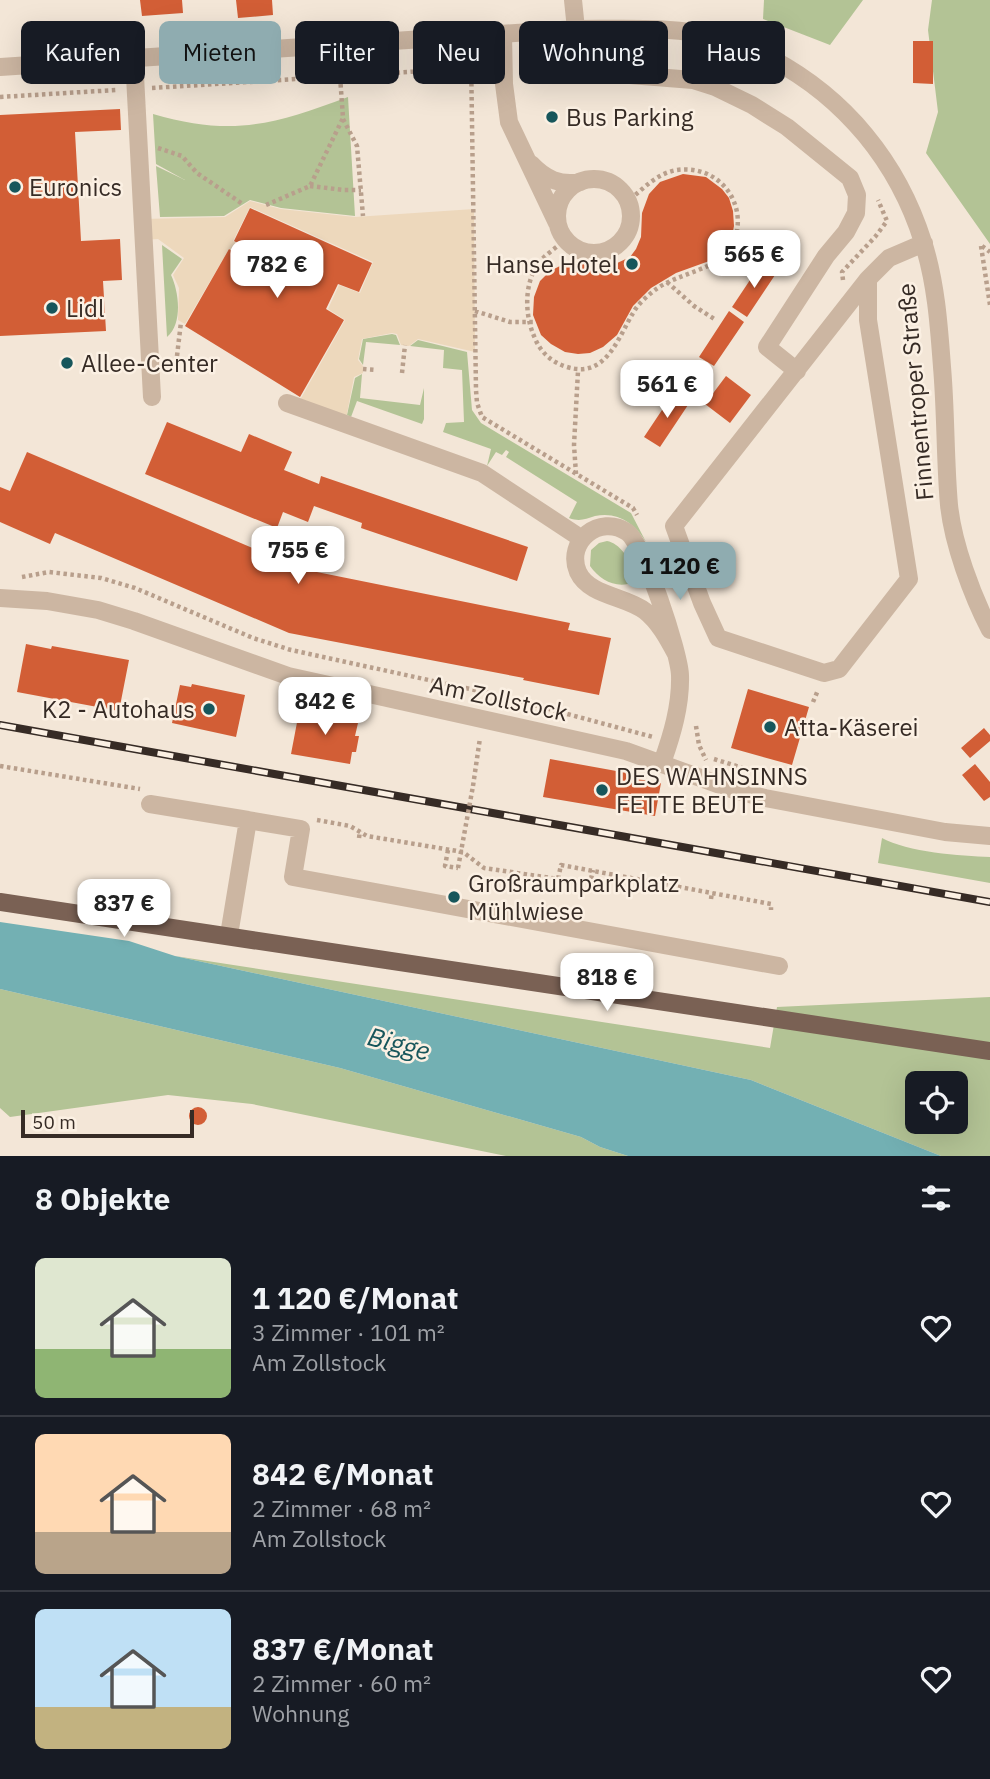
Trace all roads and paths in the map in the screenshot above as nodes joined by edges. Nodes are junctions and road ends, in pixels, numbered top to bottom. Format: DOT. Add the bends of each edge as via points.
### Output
graph roads {
  1 [pos="573,0"];
  2 [pos="575,21"];
  3 [pos="668,30"];
  4 [pos="413,40"];
  5 [pos="145,56"];
  6 [pos="21,65"];
  7 [pos="0,67"];
  8 [pos="668,78"];
  9 [pos="295,79"];
  10 [pos="136,84"];
  11 [pos="341,84"];
  12 [pos="472,84"];
  13 [pos="505,84"];
  14 [pos="136,89"];
  15 [pos="0,97"];
  16 [pos="343,118"];
  17 [pos="139,147"];
  18 [pos="523,155"];
  19 [pos="607,172"];
  20 [pos="579,182"];
  21 [pos="310,186"];
  22 [pos="361,190"];
  23 [pos="628,201"];
  24 [pos="244,205"];
  25 [pos="266,205"];
  26 [pos="363,216"];
  27 [pos="563,233"];
  28 [pos="923,243"];
  29 [pos="990,253"];
  30 [pos="727,255"];
  31 [pos="747,273"];
  32 [pos="868,279"];
  33 [pos="667,282"];
  34 [pos="990,305"];
  35 [pos="475,311"];
  36 [pos="716,320"];
  37 [pos="181,322"];
  38 [pos="532,322"];
  39 [pos="405,345"];
  40 [pos="177,356"];
  41 [pos="363,369"];
  42 [pos="376,370"];
  43 [pos="578,371"];
  44 [pos="797,371"];
  45 [pos="402,373"];
  46 [pos="152,397"];
  47 [pos="287,403"];
  48 [pos="576,475"];
  49 [pos="638,517"];
  50 [pos="582,539"];
  51 [pos="645,563"];
  52 [pos="16,579"];
  53 [pos="599,590"];
  54 [pos="0,598"];
  55 [pos="990,630"];
  56 [pos="676,654"];
  57 [pos="484,720"];
  58 [pos="669,742"];
  59 [pos="662,763"];
  60 [pos="0,766"];
  61 [pos="769,776"];
  62 [pos="149,797"];
  63 [pos="310,819"];
  64 [pos="248,820"];
  65 [pos="360,831"];
  66 [pos="990,836"];
  67 [pos="359,838"];
  68 [pos="448,850"];
  69 [pos="593,870"];
  70 [pos="591,879"];
  71 [pos="653,882"];
  72 [pos="652,889"];
  73 [pos="712,892"];
  74 [pos="710,899"];
  75 [pos="0,902"];
  76 [pos="771,910"];
  77 [pos="229,935"];
  78 [pos="779,966"];
  79 [pos="990,1051"];
  1 -- 2 [label="street"];
  3 -- 28 [label="street, Finnentroper Straße" via="723,38 757,51 796,72 835,102 873,142 897,181"];
  4 -- 5 [label="street, Finnentroper Straße"];
  6 -- 7 [label="street, Finnentroper Straße"];
  8 -- 44 [label="street" via="715,87 752,105 850,178 857,195 856,213 767,347"];
  9 -- 14 [label="path"];
  10 -- 14 [label="street"];
  11 -- 16 [label="path"];
  12 -- 35 [label="path"];
  13 -- 18 [label="street" via="506,109"];
  14 -- 15 [label="path"];
  14 -- 17 [label="street"];
  16 -- 21 [label="path"];
  16 -- 22 [label="path" via="357,146"];
  17 -- 24 [label="path" via="161,148 182,156 197,173"];
  17 -- 46 [label="street"];
  18 -- 20 [label="street" via="550,180"];
  18 -- 27 [label="street"];
  19 -- 20 [label="street"];
  20 -- 23 [label="street" via="612,183"];
  20 -- 27 [label="street" via="559,204 557,216"];
  21 -- 22 [label="path"];
  21 -- 25 [label="path"];
  22 -- 26 [label="path"];
  23 -- 27 [label="street" via="631,212 626,235 608,250 584,251"];
  23 -- 30 [label="path" via="660,175 677,170 714,177 730,192 737,207 738,225"];
  27 -- 38 [label="path" via="531,278 527,306"];
  28 -- 32 [label="street" via="889,258"];
  28 -- 55 [label="street, Finnentroper Straße" via="939,334 949,508 960,555"];
  29 -- 34 [label="path" via="981,246"];
  30 -- 31 [label="path"];
  30 -- 33 [label="path"];
  32 -- 44 [label="street"];
  32 -- 44 [label="street" via="868,320 909,579 839,668 824,673 718,638 674,526"];
  33 -- 36 [label="path"];
  33 -- 43 [label="path" via="641,302 602,363"];
  35 -- 38 [label="path" via="510,322"];
  35 -- 48 [label="path" via="476,390 482,417"];
  37 -- 40 [label="path"];
  38 -- 43 [label="path" via="534,338 545,355"];
  39 -- 45 [label="path"];
  41 -- 42 [label="path"];
  43 -- 48 [label="path"];
  47 -- 50 [label="street" via="482,473"];
  48 -- 49 [label="path" via="633,508"];
  50 -- 51 [label="street" via="600,526 617,527 636,542"];
  50 -- 53 [label="street" via="576,552 578,572"];
  51 -- 53 [label="street" via="647,580 641,595"];
  51 -- 56 [label="street"];
  52 -- 58 [label="path" via="49,572 101,578 135,587 291,650 493,694"];
  53 -- 56 [label="street" via="645,611"];
  54 -- 57 [label="street, Am Zollstock" via="98,610 288,676"];
  56 -- 58 [label="street" via="679,696"];
  57 -- 59 [label="street, Am Zollstock" via="593,742"];
  57 -- 68 [label="path, bridge" via="458,868 445,866"];
  58 -- 59 [label="street"];
  58 -- 61 [label="path"];
  59 -- 66 [label="street, Am Zollstock" via="765,798 945,832"];
  60 -- 62 [label="path"];
  62 -- 64 [label="street"];
  63 -- 65 [label="path"];
  64 -- 77 [label="street"];
  64 -- 78 [label="street" via="301,829 293,877"];
  65 -- 67 [label="path"];
  65 -- 68 [label="path"];
  68 -- 69 [label="path" via="463,852 484,868 558,878 561,865"];
  69 -- 70 [label="path"];
  69 -- 71 [label="path"];
  71 -- 72 [label="path"];
  71 -- 73 [label="path"];
  73 -- 74 [label="path"];
  73 -- 76 [label="path" via="771,904"];
  75 -- 77 [label="main road"];
  77 -- 79 [label="main road"];
}
